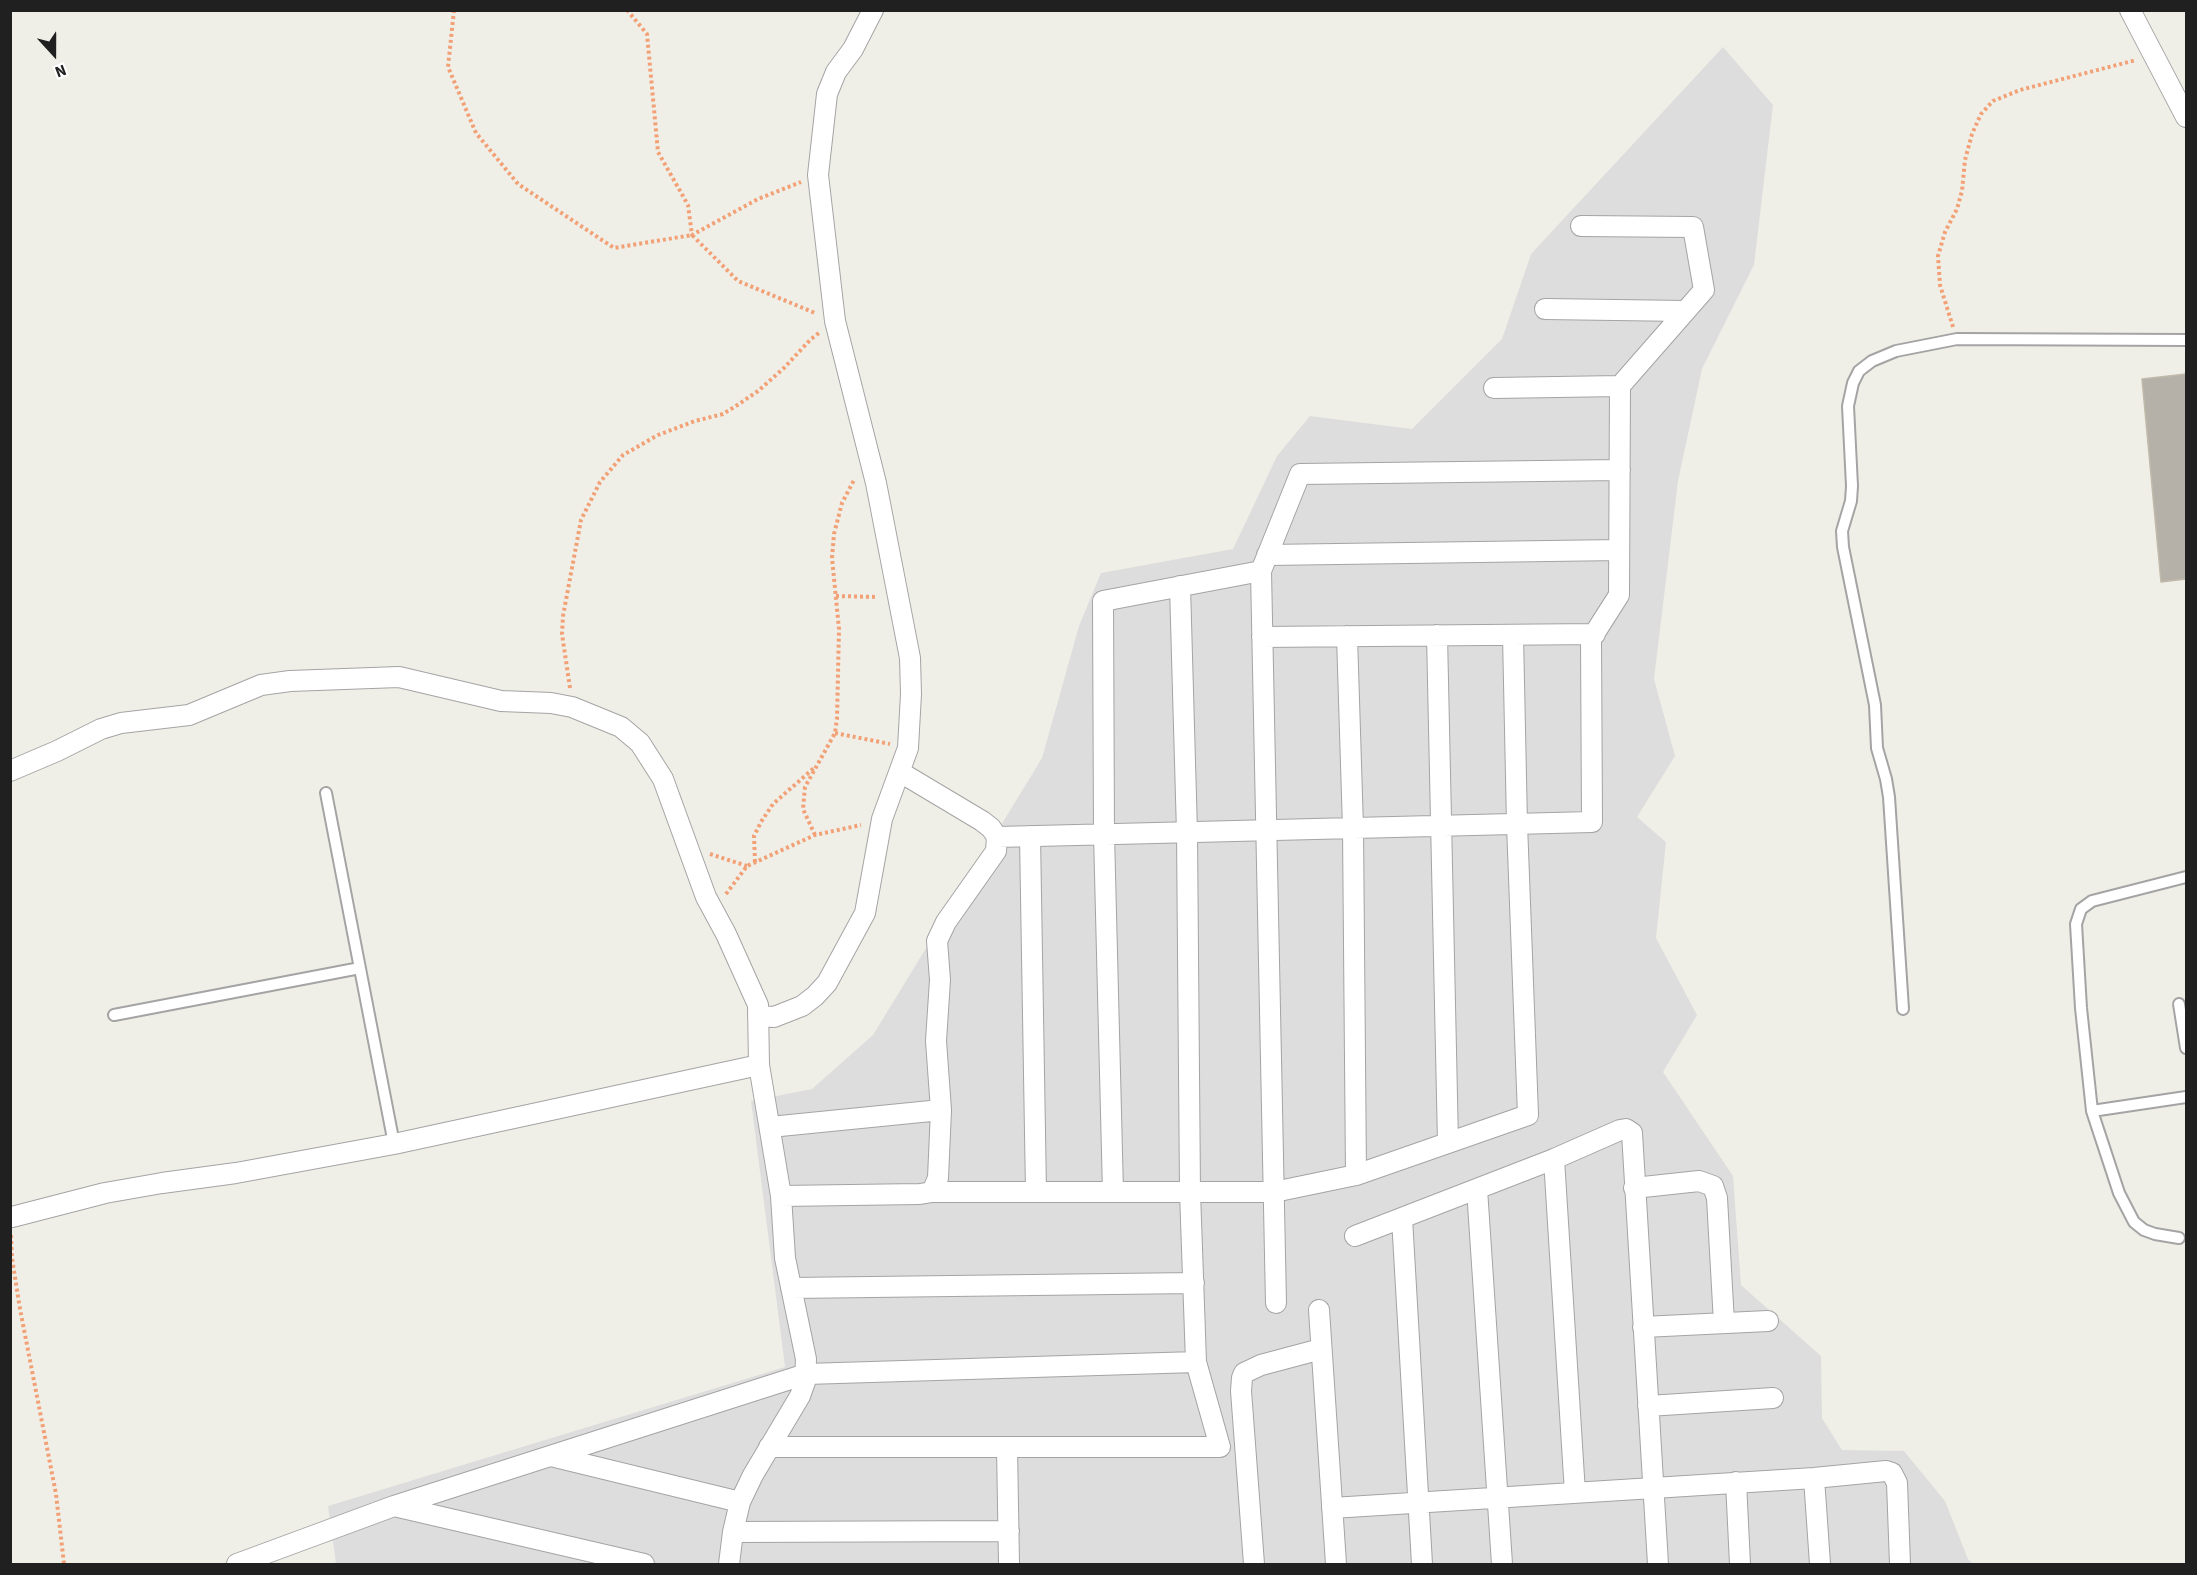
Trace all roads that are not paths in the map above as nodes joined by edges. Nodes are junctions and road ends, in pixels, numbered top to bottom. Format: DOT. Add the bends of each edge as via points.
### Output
graph roads {
  1 [pos="873,10"];
  2 [pos="2130,10"];
  3 [pos="2187,117"];
  4 [pos="1581,226"];
  5 [pos="1545,309"];
  6 [pos="1686,311"];
  7 [pos="2187,340"];
  8 [pos="1620,386"];
  9 [pos="1494,388"];
  10 [pos="1620,470"];
  11 [pos="1619,550"];
  12 [pos="1264,563"];
  13 [pos="1180,586"];
  14 [pos="1513,634"];
  15 [pos="1594,634"];
  16 [pos="1437,635"];
  17 [pos="1347,636"];
  18 [pos="1262,637"];
  19 [pos="10,771"];
  20 [pos="900,772"];
  21 [pos="326,793"];
  22 [pos="1517,824"];
  23 [pos="1440,826"];
  24 [pos="1353,828"];
  25 [pos="1265,830"];
  26 [pos="1187,832"];
  27 [pos="1104,834"];
  28 [pos="1030,836"];
  29 [pos="997,837"];
  30 [pos="2187,877"];
  31 [pos="360,968"];
  32 [pos="2179,1004"];
  33 [pos="1903,1009"];
  34 [pos="114,1015"];
  35 [pos="758,1016"];
  36 [pos="2187,1048"];
  37 [pos="759,1065"];
  38 [pos="2187,1097"];
  39 [pos="940,1110"];
  40 [pos="2092,1111"];
  41 [pos="770,1128"];
  42 [pos="1448,1143"];
  43 [pos="394,1144"];
  44 [pos="1554,1159"];
  45 [pos="1356,1175"];
  46 [pos="1634,1188"];
  47 [pos="1477,1189"];
  48 [pos="932,1192"];
  49 [pos="1036,1192"];
  50 [pos="1113,1192"];
  51 [pos="1190,1192"];
  52 [pos="1274,1192"];
  53 [pos="781,1196"];
  54 [pos="12,1217"];
  55 [pos="1402,1218"];
  56 [pos="1355,1236"];
  57 [pos="2179,1238"];
  58 [pos="1194,1283"];
  59 [pos="791,1288"];
  60 [pos="1276,1303"];
  61 [pos="1319,1310"];
  62 [pos="1768,1321"];
  63 [pos="1724,1323"];
  64 [pos="1643,1328"];
  65 [pos="1321,1349"];
  66 [pos="1196,1362"];
  67 [pos="806,1374"];
  68 [pos="1773,1398"];
  69 [pos="1648,1406"];
  70 [pos="769,1447"];
  71 [pos="1008,1447"];
  72 [pos="550,1456"];
  73 [pos="1814,1478"];
  74 [pos="1736,1482"];
  75 [pos="1653,1488"];
  76 [pos="1575,1493"];
  77 [pos="1497,1497"];
  78 [pos="740,1502"];
  79 [pos="1418,1502"];
  80 [pos="394,1506"];
  81 [pos="1332,1508"];
  82 [pos="1009,1531"];
  83 [pos="733,1532"];
  84 [pos="237,1564"];
  85 [pos="644,1564"];
  86 [pos="729,1564"];
  87 [pos="1009,1564"];
  88 [pos="1254,1564"];
  89 [pos="1336,1564"];
  90 [pos="1422,1564"];
  91 [pos="1502,1564"];
  92 [pos="1658,1564"];
  93 [pos="1740,1564"];
  94 [pos="1820,1564"];
  95 [pos="1900,1564"];
  1 -- 20 [label="street" via="827,94 818,175 835,321 886,528 910,658 908,748"];
  2 -- 3 [label="street"];
  4 -- 6 [label="street" via="1693,227 1704,290"];
  5 -- 6 [label="street"];
  6 -- 8 [label="street"];
  7 -- 33 [label="lane" via="1958,339 1896,351 1872,361 1859,371 1853,383 1848,406 1852,486 1842,531 1843,547 1889,797"];
  8 -- 9 [label="street"];
  8 -- 10 [label="street"];
  10 -- 11 [label="street"];
  10 -- 12 [label="street" via="1300,474"];
  11 -- 12 [label="street"];
  11 -- 15 [label="street" via="1619,595"];
  12 -- 13 [label="street"];
  12 -- 18 [label="street"];
  13 -- 26 [label="street"];
  13 -- 27 [label="street" via="1103,602"];
  14 -- 15 [label="street"];
  14 -- 16 [label="street"];
  14 -- 22 [label="street"];
  15 -- 22 [label="street" via="1592,822"];
  16 -- 17 [label="street"];
  16 -- 23 [label="street"];
  17 -- 18 [label="street"];
  17 -- 24 [label="street"];
  18 -- 25 [label="street"];
  19 -- 35 [label="street" via="101,729 189,715 261,685 291,681 399,676 501,701 551,702 572,707 621,728 640,744 663,779 706,897 758,1005"];
  20 -- 29 [label="street" via="982,821"];
  20 -- 35 [label="street" via="882,819 865,913 827,983 802,1006 774,1017"];
  21 -- 31 [label="lane"];
  22 -- 23 [label="street"];
  22 -- 42 [label="street" via="1528,1115"];
  23 -- 24 [label="street"];
  23 -- 42 [label="street"];
  24 -- 25 [label="street"];
  24 -- 45 [label="street"];
  25 -- 26 [label="street"];
  25 -- 52 [label="street"];
  26 -- 27 [label="street"];
  26 -- 51 [label="street"];
  27 -- 28 [label="street"];
  27 -- 50 [label="street"];
  28 -- 29 [label="street"];
  28 -- 49 [label="street"];
  29 -- 39 [label="street" via="996,851 937,941"];
  30 -- 40 [label="lane" via="2092,901 2078,914 2081,1008"];
  31 -- 34 [label="lane"];
  31 -- 43 [label="lane"];
  32 -- 36 [label="lane"];
  35 -- 37 [label="street"];
  37 -- 41 [label="street"];
  37 -- 43 [label="street"];
  38 -- 40 [label="lane"];
  39 -- 41 [label="street"];
  39 -- 48 [label="street" via="938,1178"];
  40 -- 57 [label="lane" via="2119,1194 2134,1222 2155,1234"];
  41 -- 53 [label="street"];
  42 -- 45 [label="street"];
  43 -- 54 [label="street" via="105,1193"];
  44 -- 46 [label="street" via="1620,1130 1630,1130"];
  44 -- 47 [label="street"];
  44 -- 76 [label="street"];
  45 -- 52 [label="street"];
  46 -- 63 [label="street" via="1699,1181 1713,1186 1717,1198"];
  46 -- 64 [label="street"];
  47 -- 55 [label="street"];
  47 -- 77 [label="street"];
  48 -- 49 [label="street"];
  48 -- 53 [label="street"];
  49 -- 50 [label="street"];
  50 -- 51 [label="street"];
  51 -- 52 [label="street"];
  51 -- 58 [label="street"];
  52 -- 60 [label="street"];
  53 -- 59 [label="street"];
  55 -- 56 [label="street"];
  55 -- 79 [label="street"];
  58 -- 59 [label="street"];
  58 -- 66 [label="street"];
  59 -- 67 [label="street"];
  61 -- 65 [label="street"];
  62 -- 63 [label="street"];
  63 -- 64 [label="street"];
  64 -- 69 [label="street"];
  65 -- 81 [label="street"];
  65 -- 88 [label="street" via="1261,1365 1242,1378"];
  66 -- 67 [label="street"];
  66 -- 71 [label="street" via="1220,1447"];
  67 -- 70 [label="street" via="800,1396"];
  67 -- 72 [label="street"];
  68 -- 69 [label="street"];
  69 -- 75 [label="street"];
  70 -- 71 [label="street"];
  70 -- 78 [label="street"];
  71 -- 82 [label="street"];
  72 -- 78 [label="street"];
  72 -- 80 [label="street"];
  73 -- 74 [label="street"];
  73 -- 94 [label="street"];
  73 -- 95 [label="street" via="1893,1473 1897,1483"];
  74 -- 75 [label="street"];
  74 -- 93 [label="street"];
  75 -- 76 [label="street"];
  75 -- 92 [label="street"];
  76 -- 77 [label="street"];
  77 -- 79 [label="street"];
  77 -- 91 [label="street"];
  78 -- 83 [label="street"];
  79 -- 81 [label="street"];
  79 -- 90 [label="street"];
  80 -- 84 [label="street"];
  80 -- 85 [label="street"];
  81 -- 89 [label="street"];
  82 -- 83 [label="street"];
  82 -- 87 [label="street"];
  83 -- 86 [label="street"];
}
